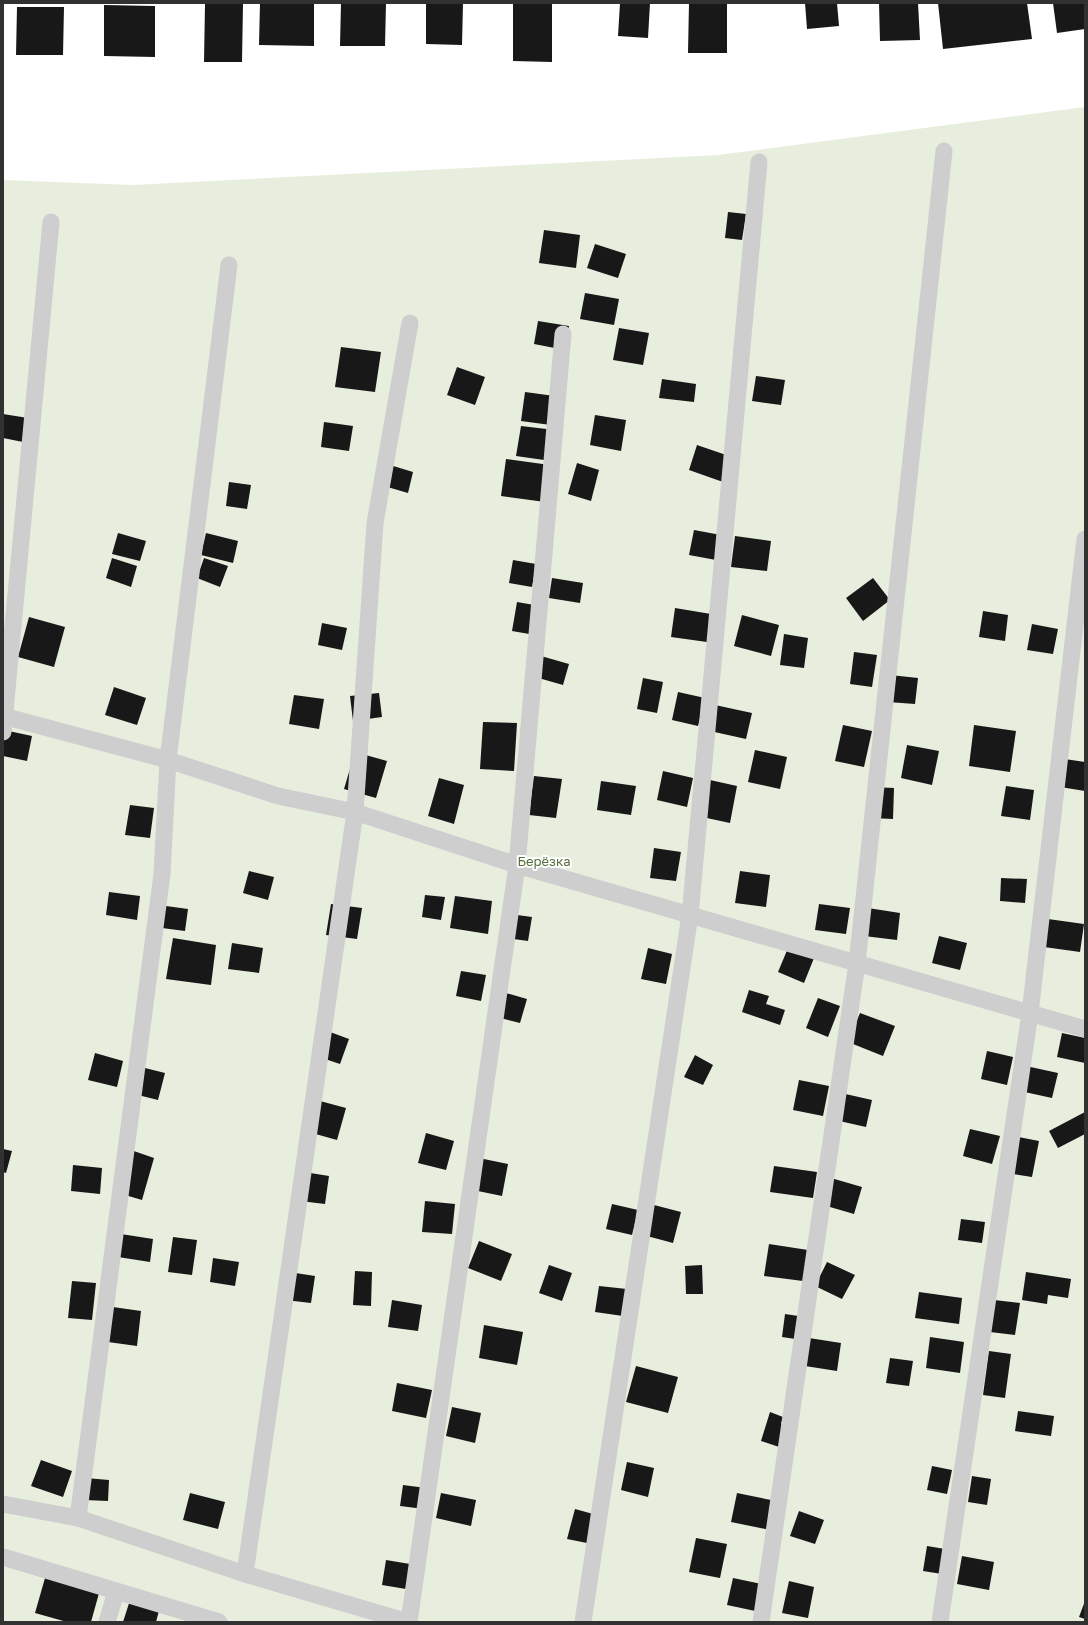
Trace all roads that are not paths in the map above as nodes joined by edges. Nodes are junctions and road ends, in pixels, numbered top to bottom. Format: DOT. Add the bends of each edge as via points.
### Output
graph roads {
  1 [pos="944,151"];
  2 [pos="759,162"];
  3 [pos="51,222"];
  4 [pos="229,265"];
  5 [pos="410,322"];
  6 [pos="563,334"];
  7 [pos="1085,539"];
  8 [pos="4,722"];
  9 [pos="168,760"];
  10 [pos="355,812"];
  11 [pos="516,865"];
  12 [pos="690,915"];
  13 [pos="857,963"];
  14 [pos="1030,1014"];
  15 [pos="1085,1029"];
  16 [pos="3,1504"];
  17 [pos="78,1518"];
  18 [pos="3,1557"];
  19 [pos="244,1574"];
  20 [pos="116,1592"];
  21 [pos="107,1622"];
  22 [pos="219,1622"];
  23 [pos="409,1622"];
  24 [pos="583,1622"];
  25 [pos="761,1622"];
  26 [pos="940,1622"];
  1 -- 13 [label="lane"];
  2 -- 12 [label="lane"];
  3 -- 8 [label="lane"];
  4 -- 9 [label="lane"];
  5 -- 10 [label="lane" via="375,523"];
  6 -- 11 [label="lane"];
  7 -- 14 [label="lane"];
  8 -- 9 [label="lane"];
  9 -- 10 [label="lane" via="278,796"];
  9 -- 17 [label="lane" via="162,874"];
  10 -- 11 [label="lane"];
  10 -- 19 [label="lane"];
  11 -- 12 [label="lane"];
  11 -- 23 [label="lane"];
  12 -- 13 [label="lane"];
  12 -- 24 [label="lane"];
  13 -- 14 [label="lane"];
  13 -- 25 [label="lane"];
  14 -- 15 [label="lane"];
  14 -- 26 [label="lane"];
  16 -- 17 [label="lane"];
  17 -- 19 [label="lane"];
  18 -- 20 [label="lane"];
  19 -- 23 [label="lane"];
  20 -- 21 [label="lane"];
  20 -- 22 [label="lane"];
}
